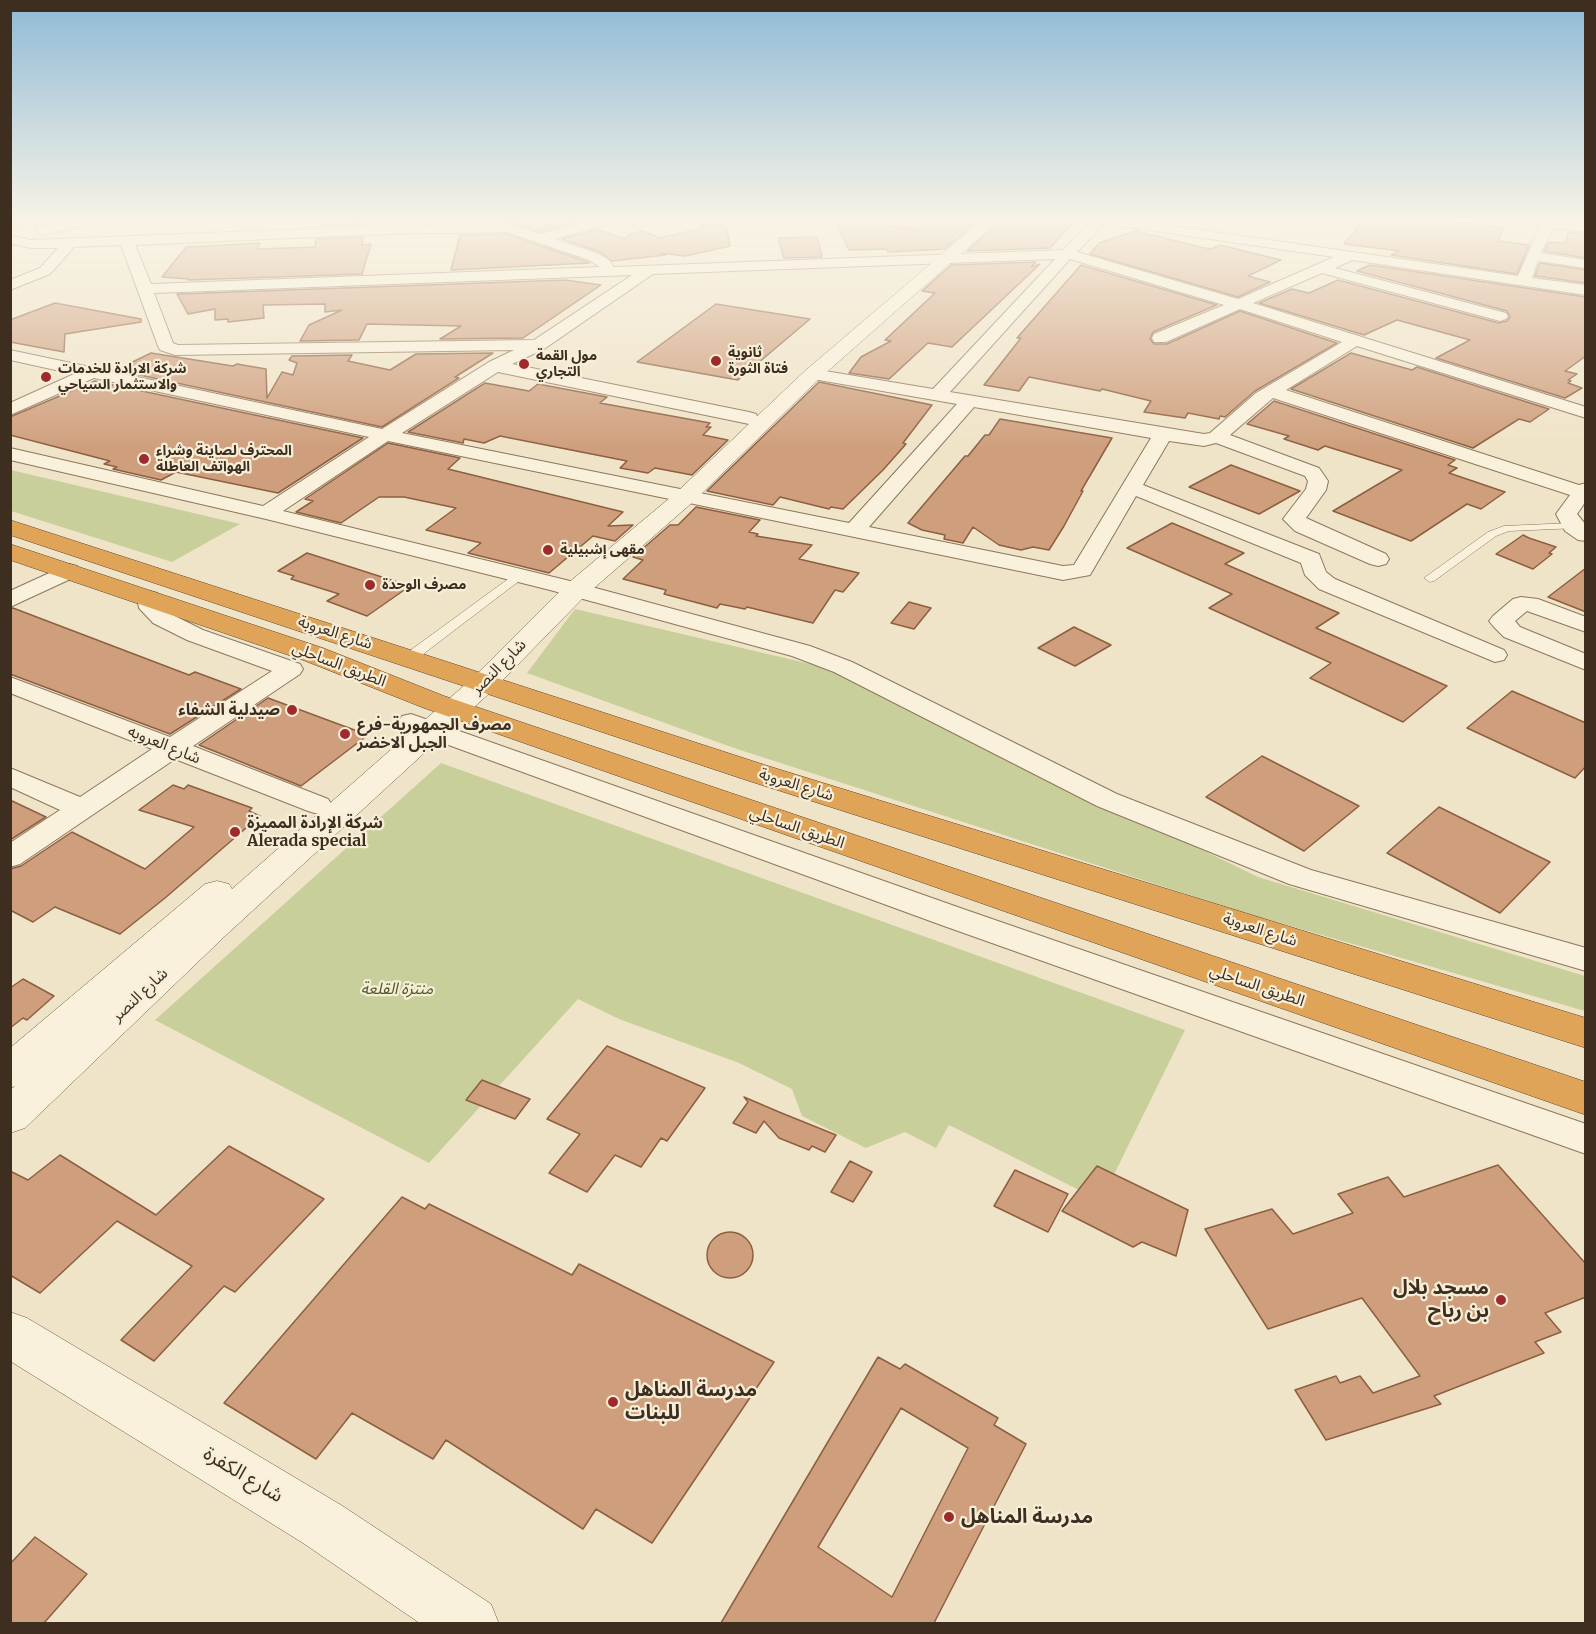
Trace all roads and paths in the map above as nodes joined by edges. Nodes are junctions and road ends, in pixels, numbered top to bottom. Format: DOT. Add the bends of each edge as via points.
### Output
graph roads {
  1 [pos="147,297"];
  2 [pos="609,297"];
  3 [pos="893,297"];
  4 [pos="897,297"];
  5 [pos="1027,297"];
  6 [pos="1216,297"];
  7 [pos="1254,297"];
  8 [pos="1430,297"];
  9 [pos="1239,304"];
  10 [pos="1500,316"];
  11 [pos="1160,338"];
  12 [pos="1356,340"];
  13 [pos="538,345"];
  14 [pos="10,355"];
  15 [pos="495,366"];
  16 [pos="93,372"];
  17 [pos="813,374"];
  18 [pos="1271,391"];
  19 [pos="938,395"];
  20 [pos="970,401"];
  21 [pos="10,410"];
  22 [pos="1586,412"];
  23 [pos="749,418"];
  24 [pos="1163,434"];
  25 [pos="385,435"];
  26 [pos="1217,437"];
  27 [pos="10,454"];
  28 [pos="1131,487"];
  29 [pos="1584,491"];
  30 [pos="676,494"];
  31 [pos="266,513"];
  32 [pos="10,527"];
  33 [pos="1580,531"];
  34 [pos="853,532"];
  35 [pos="10,551"];
  36 [pos="1378,559"];
  37 [pos="69,571"];
  38 [pos="519,575"];
  39 [pos="1430,578"];
  40 [pos="567,587"];
  41 [pos="149,598"];
  42 [pos="10,600"];
  43 [pos="1586,625"];
  44 [pos="1495,655"];
  45 [pos="409,658"];
  46 [pos="1586,663"];
  47 [pos="474,679"];
  48 [pos="11,685"];
  49 [pos="433,716"];
  50 [pos="174,749"];
  51 [pos="10,776"];
  52 [pos="318,805"];
  53 [pos="82,809"];
  54 [pos="10,857"];
  55 [pos="1586,960"];
  56 [pos="1586,1033"];
  57 [pos="10,1072"];
  58 [pos="1586,1099"];
  59 [pos="10,1116"];
  60 [pos="1586,1139"];
  61 [pos="10,1334"];
  62 [pos="471,1623"];
  1 -- 13 [label="street" via="166,346 175,350"];
  2 -- 13 [label="street"];
  3 -- 23 [label="street, شارع النصر"];
  4 -- 17 [label="street, شارع النصر"];
  5 -- 19 [label="street"];
  6 -- 9 [label="street"];
  7 -- 9 [label="street"];
  8 -- 10 [label="street"];
  9 -- 11 [label="street"];
  9 -- 12 [label="street"];
  12 -- 18 [label="street"];
  12 -- 22 [label="street"];
  13 -- 15 [label="street"];
  14 -- 16 [label="street"];
  15 -- 23 [label="street"];
  15 -- 25 [label="street"];
  16 -- 21 [label="street"];
  16 -- 25 [label="street"];
  17 -- 19 [label="street"];
  17 -- 30 [label="street, شارع النصر"];
  18 -- 26 [label="street"];
  18 -- 29 [label="street"];
  19 -- 20 [label="street"];
  20 -- 24 [label="street"];
  20 -- 34 [label="street"];
  23 -- 30 [label="street, شارع النصر"];
  24 -- 26 [label="street" via="1204,440"];
  24 -- 28 [label="street"];
  25 -- 30 [label="street"];
  25 -- 31 [label="street"];
  26 -- 36 [label="street" via="1312,472 1316,490 1294,519"];
  27 -- 31 [label="street"];
  28 -- 34 [label="street" via="1082,570 1070,573"];
  28 -- 44 [label="street" via="1311,559 1316,575 1326,584"];
  29 -- 33 [label="street" via="1566,514"];
  30 -- 34 [label="street"];
  30 -- 40 [label="street, شارع النصر"];
  31 -- 38 [label="street"];
  32 -- 45 [label="highway, شارع العروبة"];
  33 -- 39 [label="lane" via="1508,528 1492,534"];
  35 -- 37 [label="highway, الطريق الساحلي"];
  37 -- 41 [label="highway, الطريق الساحلي"];
  37 -- 42 [label="street"];
  38 -- 40 [label="street"];
  38 -- 45 [label="lane"];
  40 -- 47 [label="street, شارع النصر"];
  40 -- 55 [label="street" via="801,651 843,667 1107,800 1300,877"];
  41 -- 49 [label="highway, الطريق الساحلي" via="313,654"];
  41 -- 50 [label="street" via="151,608 161,618 195,635 291,669"];
  43 -- 46 [label="street" via="1530,604 1521,604 1501,621 1512,632"];
  45 -- 47 [label="highway, شارع العروبة"];
  47 -- 49 [label="street, شارع النصر"];
  47 -- 56 [label="highway, شارع العروبة" via="757,773"];
  48 -- 50 [label="street, شارع العروبه"];
  49 -- 52 [label="street, شارع النصر"];
  49 -- 58 [label="highway, الطريق الساحلي"];
  49 -- 59 [label="street, شارع النصر"];
  49 -- 60 [label="street" via="955,918"];
  50 -- 52 [label="street, شارع العروبه"];
  50 -- 53 [label="street"];
  51 -- 53 [label="street"];
  52 -- 57 [label="street, شارع النصر"];
  53 -- 54 [label="street"];
  61 -- 62 [label="street, شارع الكفرة" via="322,1524"];
}
